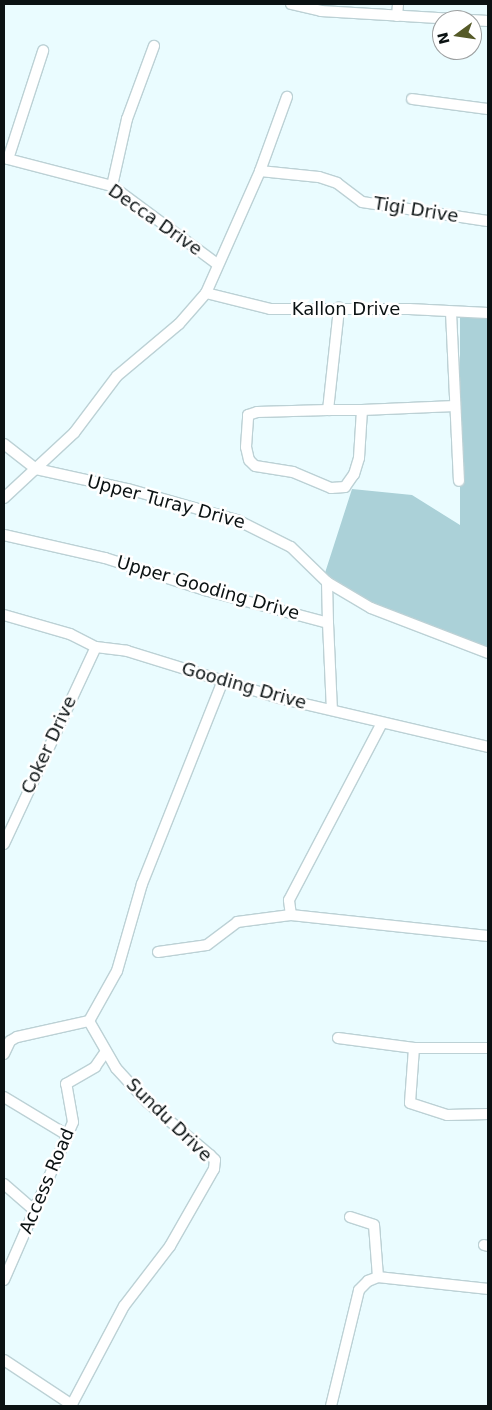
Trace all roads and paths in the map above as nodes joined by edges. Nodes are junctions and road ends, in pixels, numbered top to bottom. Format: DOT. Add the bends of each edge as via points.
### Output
graph roads {
  1 [pos="291,4"];
  2 [pos="398,4"];
  3 [pos="397,16"];
  4 [pos="488,21"];
  5 [pos="154,46"];
  6 [pos="43,51"];
  7 [pos="287,97"];
  8 [pos="412,99"];
  9 [pos="488,109"];
  10 [pos="6,158"];
  11 [pos="260,171"];
  12 [pos="112,186"];
  13 [pos="488,221"];
  14 [pos="217,264"];
  15 [pos="206,293"];
  16 [pos="339,308"];
  17 [pos="451,312"];
  18 [pos="488,314"];
  19 [pos="455,406"];
  20 [pos="328,410"];
  21 [pos="362,410"];
  22 [pos="4,444"];
  23 [pos="36,469"];
  24 [pos="459,482"];
  25 [pos="4,498"];
  26 [pos="4,535"];
  27 [pos="327,582"];
  28 [pos="4,615"];
  29 [pos="328,623"];
  30 [pos="96,647"];
  31 [pos="488,653"];
  32 [pos="223,680"];
  33 [pos="332,710"];
  34 [pos="382,723"];
  35 [pos="488,747"];
  36 [pos="4,844"];
  37 [pos="292,915"];
  38 [pos="488,936"];
  39 [pos="158,952"];
  40 [pos="89,1021"];
  41 [pos="338,1038"];
  42 [pos="414,1048"];
  43 [pos="488,1048"];
  44 [pos="106,1051"];
  45 [pos="4,1054"];
  46 [pos="4,1097"];
  47 [pos="488,1114"];
  48 [pos="67,1135"];
  49 [pos="4,1184"];
  50 [pos="34,1210"];
  51 [pos="350,1217"];
  52 [pos="6,1269"];
  53 [pos="378,1277"];
  54 [pos="4,1280"];
  55 [pos="488,1289"];
  56 [pos="4,1360"];
  57 [pos="71,1406"];
  58 [pos="331,1406"];
  1 -- 3 [label="street" via="321,12"];
  2 -- 3 [label="street"];
  3 -- 4 [label="street"];
  5 -- 12 [label="street" via="127,119"];
  6 -- 10 [label="street"];
  7 -- 11 [label="street"];
  8 -- 9 [label="street"];
  10 -- 12 [label="street, Decca Drive"];
  11 -- 13 [label="street, Tigi Drive" via="319,177 337,184 362,202"];
  11 -- 14 [label="street"];
  12 -- 14 [label="street, Decca Drive"];
  14 -- 15 [label="street"];
  15 -- 16 [label="street, Kallon Drive" via="270,309"];
  15 -- 23 [label="street" via="179,324 117,376 80,427"];
  16 -- 17 [label="street, Kallon Drive"];
  16 -- 20 [label="street"];
  17 -- 18 [label="street, Kallon Drive"];
  17 -- 19 [label="street"];
  19 -- 21 [label="street"];
  19 -- 24 [label="street"];
  20 -- 21 [label="street"];
  20 -- 21 [label="street" via="248,415 246,447 249,460 255,466 293,472 331,488 345,487 359,458"];
  22 -- 23 [label="street"];
  23 -- 25 [label="street"];
  23 -- 27 [label="street, Upper Turay Drive" via="128,489 237,520 291,547"];
  26 -- 29 [label="street, Upper Gooding Drive" via="104,558 208,591"];
  27 -- 29 [label="street"];
  27 -- 31 [label="street, Upper Turay Drive" via="371,608"];
  28 -- 30 [label="street, Gooding Drive" via="70,634"];
  29 -- 33 [label="street"];
  30 -- 32 [label="street, Gooding Drive" via="127,651"];
  30 -- 36 [label="street, Coker Drive"];
  32 -- 33 [label="street, Gooding Drive"];
  32 -- 40 [label="street" via="142,884 117,971"];
  33 -- 34 [label="street, Gooding Drive"];
  34 -- 35 [label="street, Gooding Drive"];
  34 -- 37 [label="street" via="289,900"];
  37 -- 38 [label="street"];
  37 -- 39 [label="street" via="237,922 207,944"];
  40 -- 44 [label="street, Sundu Drive"];
  40 -- 45 [label="street" via="17,1037 10,1041"];
  41 -- 42 [label="street"];
  42 -- 43 [label="street"];
  42 -- 47 [label="street" via="410,1103 447,1115"];
  44 -- 48 [label="street, Access Road" via="95,1067 66,1084 65,1093 74,1117"];
  44 -- 57 [label="street, Sundu Drive" via="116,1068 147,1102 215,1160 203,1192 170,1246 124,1306"];
  46 -- 48 [label="street"];
  48 -- 50 [label="street, Access Road"];
  49 -- 50 [label="street"];
  50 -- 52 [label="street, Access Road"];
  51 -- 53 [label="street" via="374,1225"];
  52 -- 54 [label="street, Access Road"];
  53 -- 55 [label="street"];
  53 -- 58 [label="street" via="358,1290"];
  56 -- 57 [label="street"];
}
